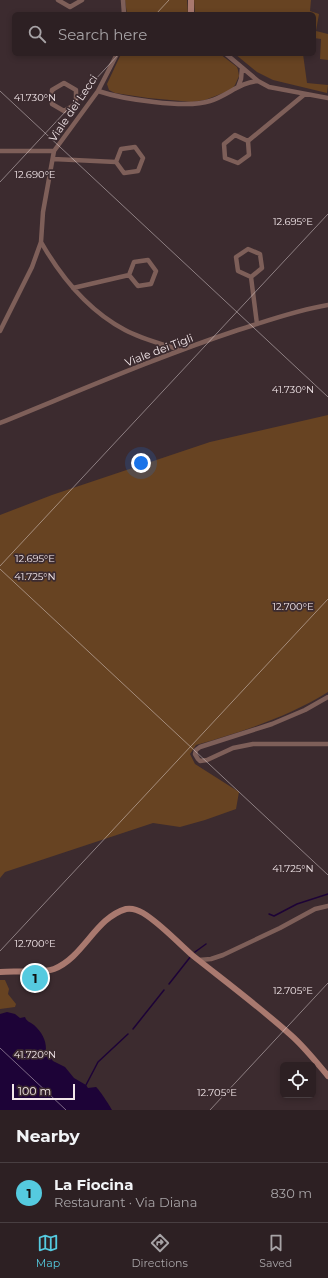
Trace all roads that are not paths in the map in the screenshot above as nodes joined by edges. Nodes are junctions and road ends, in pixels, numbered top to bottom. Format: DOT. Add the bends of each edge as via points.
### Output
graph roads {
  1 [pos="58,0"];
  2 [pos="82,0"];
  3 [pos="124,0"];
  4 [pos="191,0"];
  5 [pos="124,12"];
  6 [pos="191,12"];
  7 [pos="116,56"];
  8 [pos="228,56"];
  9 [pos="242,68"];
  10 [pos="258,81"];
  11 [pos="237,89"];
  12 [pos="98,91"];
  13 [pos="305,94"];
  14 [pos="328,98"];
  15 [pos="76,104"];
  16 [pos="84,111"];
  17 [pos="248,141"];
  18 [pos="0,151"];
  19 [pos="54,151"];
  20 [pos="53,159"];
  21 [pos="116,162"];
  22 [pos="41,242"];
  23 [pos="129,275"];
  24 [pos="251,277"];
  25 [pos="73,288"];
  26 [pos="328,305"];
  27 [pos="257,324"];
  28 [pos="0,331"];
  29 [pos="180,350"];
  30 [pos="0,423"];
  31 [pos="328,697"];
  32 [pos="328,744"];
  33 [pos="328,906"];
  34 [pos="199,960"];
  35 [pos="0,972"];
  36 [pos="328,1076"];
  1 -- 2 [label="street" via="70,7"];
  3 -- 5 [label="street"];
  4 -- 6 [label="street"];
  7 -- 12 [label="street, Viale dei Lecci"];
  8 -- 9 [label="street"];
  9 -- 10 [label="street"];
  9 -- 11 [label="street" via="242,79"];
  10 -- 11 [label="street" via="246,83"];
  10 -- 13 [label="street" via="274,88"];
  11 -- 12 [label="street" via="213,100 195,104 151,101"];
  12 -- 16 [label="street, Viale dei Lecci"];
  13 -- 14 [label="street"];
  13 -- 17 [label="street"];
  15 -- 15 [label="street" via="76,90 64,83 52,90 52,104 64,111"];
  15 -- 16 [label="street"];
  16 -- 19 [label="street, Viale dei Lecci"];
  17 -- 17 [label="street" via="235,135 224,144 225,158 238,163 249,155"];
  18 -- 19 [label="street"];
  19 -- 20 [label="street, Viale dei Lecci"];
  20 -- 21 [label="street"];
  20 -- 22 [label="street, Viale dei Lecci" via="43,212"];
  21 -- 21 [label="street" via="124,173 138,171 143,158 134,147 121,149"];
  22 -- 25 [label="street"];
  22 -- 28 [label="street, Viale dei Lecci" via="32,267"];
  23 -- 23 [label="street" via="138,286 151,284 156,271 148,260 134,262"];
  23 -- 25 [label="street"];
  24 -- 24 [label="street" via="262,268 260,254 248,249 236,257 238,271"];
  24 -- 27 [label="street"];
  25 -- 29 [label="street" via="84,300 121,328"];
  26 -- 27 [label="street, Viale dei Tigli" via="312,307"];
  27 -- 29 [label="street, Viale dei Tigli"];
  29 -- 30 [label="street, Viale dei Tigli"];
  31 -- 32 [label="street" via="272,724 203,746 194,754 203,761 247,745"];
  33 -- 34 [label="street" via="315,909 223,955"];
  34 -- 35 [label="street" via="142,912 127,909 106,922 74,956 60,966 49,970"];
  34 -- 36 [label="street" via="295,1038"];
}
